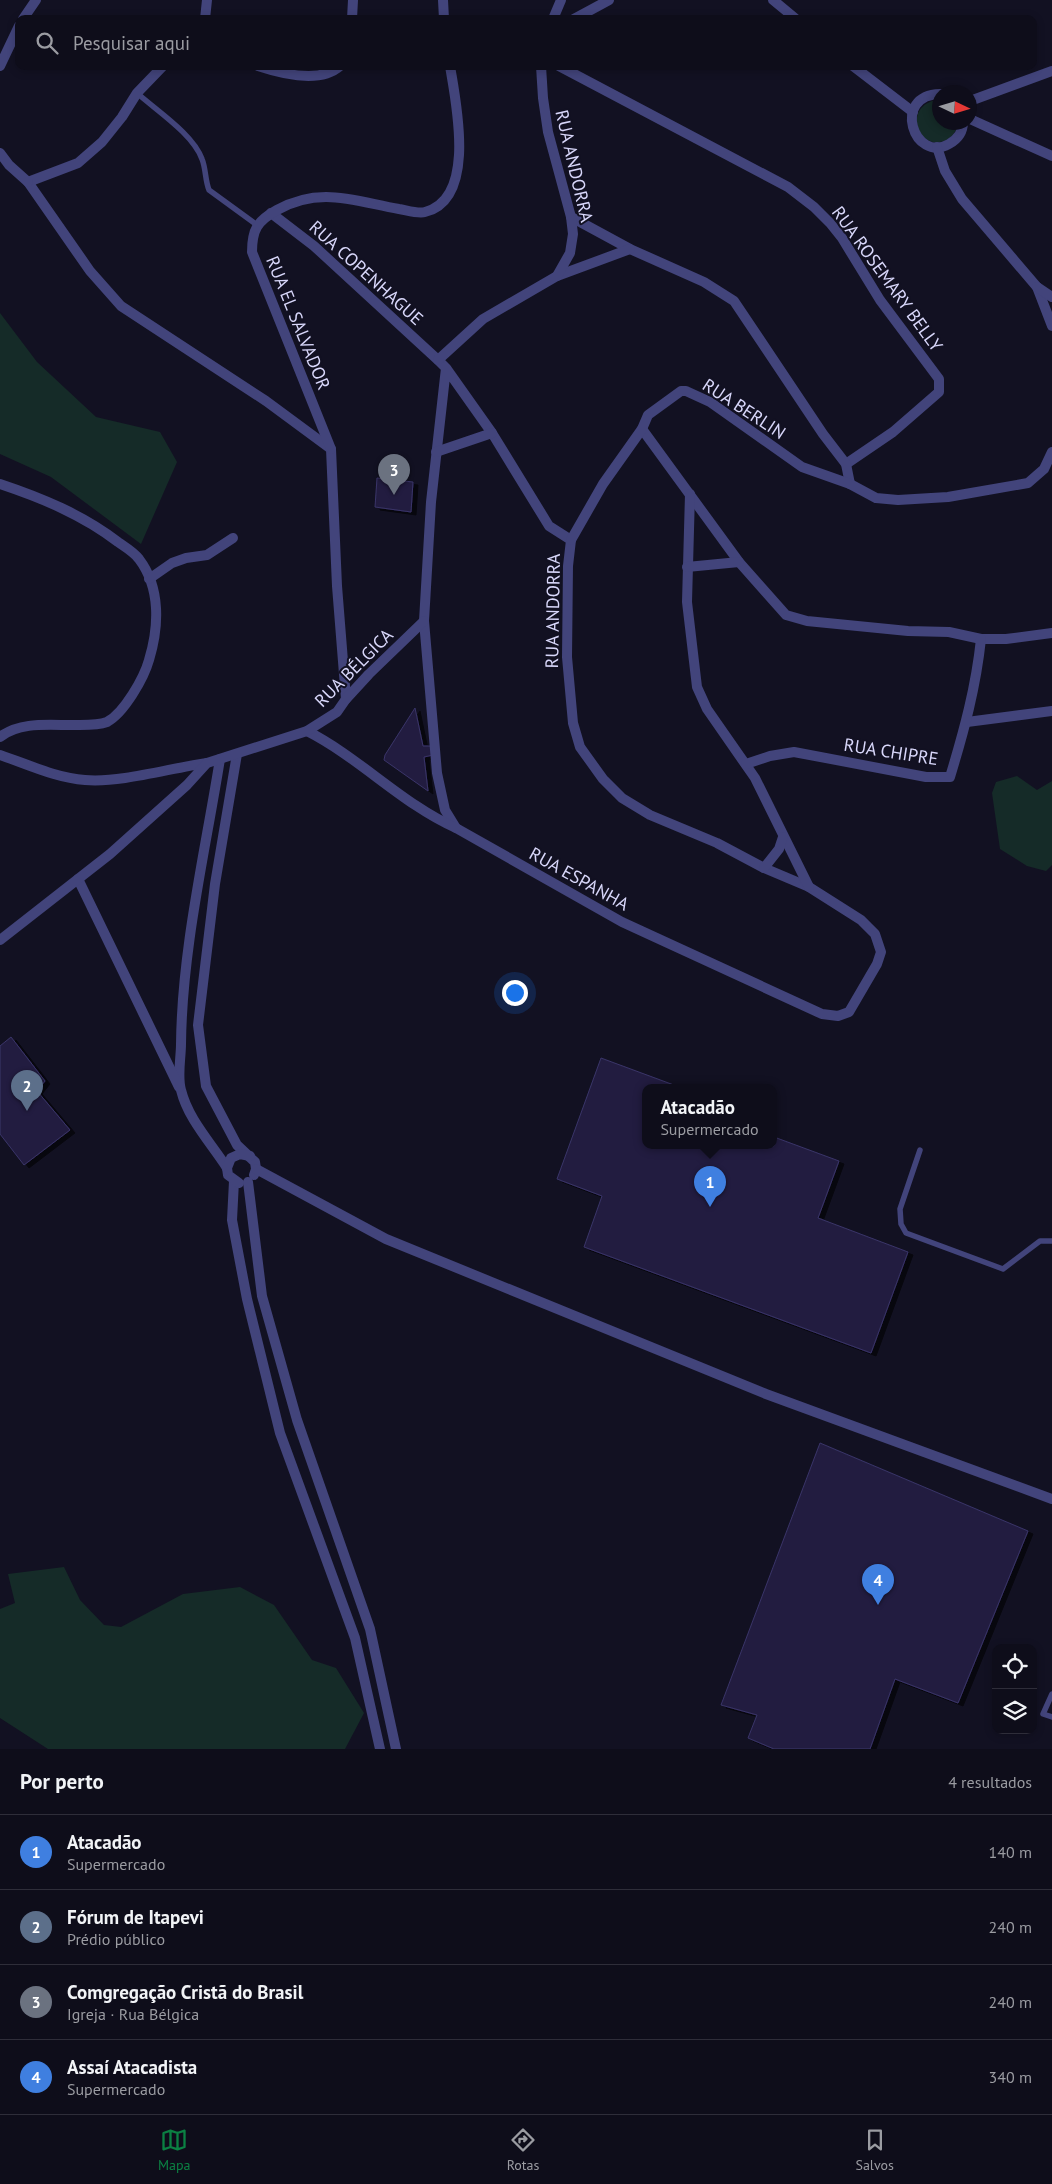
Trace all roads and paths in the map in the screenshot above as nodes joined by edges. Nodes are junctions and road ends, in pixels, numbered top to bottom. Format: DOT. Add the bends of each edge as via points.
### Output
graph roads {
  1 [pos="36,0"];
  2 [pos="207,0"];
  3 [pos="353,0"];
  4 [pos="443,0"];
  5 [pos="561,0"];
  6 [pos="609,0"];
  7 [pos="774,0"];
  8 [pos="27,15"];
  9 [pos="205,15"];
  10 [pos="352,15"];
  11 [pos="444,15"];
  12 [pos="555,15"];
  13 [pos="581,15"];
  14 [pos="791,15"];
  15 [pos="15,34"];
  16 [pos="0,66"];
  17 [pos="159,70"];
  18 [pos="271,70"];
  19 [pos="336,70"];
  20 [pos="451,70"];
  21 [pos="541,70"];
  22 [pos="567,70"];
  23 [pos="858,70"];
  24 [pos="1052,71"];
  25 [pos="137,93"];
  26 [pos="932,95"];
  27 [pos="977,98"];
  28 [pos="912,112"];
  29 [pos="977,122"];
  30 [pos="961,130"];
  31 [pos="937,147"];
  32 [pos="0,153"];
  33 [pos="1052,156"];
  34 [pos="28,182"];
  35 [pos="271,213"];
  36 [pos="571,217"];
  37 [pos="257,225"];
  38 [pos="630,249"];
  39 [pos="556,276"];
  40 [pos="1037,288"];
  41 [pos="1052,297"];
  42 [pos="1052,326"];
  43 [pos="438,360"];
  44 [pos="446,368"];
  45 [pos="642,429"];
  46 [pos="492,433"];
  47 [pos="332,449"];
  48 [pos="436,452"];
  49 [pos="1052,452"];
  50 [pos="846,464"];
  51 [pos="0,484"];
  52 [pos="850,484"];
  53 [pos="690,494"];
  54 [pos="233,538"];
  55 [pos="571,540"];
  56 [pos="739,562"];
  57 [pos="687,567"];
  58 [pos="149,579"];
  59 [pos="424,621"];
  60 [pos="1052,633"];
  61 [pos="982,639"];
  62 [pos="346,699"];
  63 [pos="1052,712"];
  64 [pos="967,722"];
  65 [pos="307,731"];
  66 [pos="0,737"];
  67 [pos="237,754"];
  68 [pos="0,755"];
  69 [pos="220,759"];
  70 [pos="207,762"];
  71 [pos="746,764"];
  72 [pos="456,828"];
  73 [pos="783,837"];
  74 [pos="764,868"];
  75 [pos="78,879"];
  76 [pos="809,886"];
  77 [pos="0,940"];
  78 [pos="869,978"];
  79 [pos="180,1089"];
  80 [pos="920,1150"];
  81 [pos="250,1156"];
  82 [pos="227,1168"];
  83 [pos="256,1169"];
  84 [pos="234,1181"];
  85 [pos="248,1182"];
  86 [pos="1052,1241"];
  87 [pos="1052,1499"];
  88 [pos="1052,1694"];
  89 [pos="1052,1717"];
  90 [pos="380,1749"];
  91 [pos="396,1749"];
  1 -- 8 [label="street"];
  2 -- 9 [label="street"];
  3 -- 10 [label="street"];
  4 -- 11 [label="street"];
  5 -- 12 [label="street"];
  6 -- 13 [label="street"];
  7 -- 14 [label="street"];
  15 -- 16 [label="street"];
  17 -- 25 [label="street"];
  18 -- 19 [label="street" via="317,76"];
  20 -- 35 [label="street" via="457,109 457,174 451,193 439,204 425,212 342,197 317,196 290,203"];
  21 -- 36 [label="street, RUA ANDORRA" via="548,132"];
  22 -- 50 [label="street, RUA ROSEMARY BELLY" via="788,187 814,207 842,238 880,300 939,379 938,392 893,432"];
  23 -- 28 [label="street"];
  24 -- 27 [label="street"];
  25 -- 34 [label="street" via="102,142 78,163"];
  25 -- 37 [label="lane" via="194,143 203,160 209,190"];
  26 -- 28 [label="street" via="921,100"];
  28 -- 31 [label="street" via="916,136 922,142"];
  29 -- 33 [label="street"];
  30 -- 31 [label="street" via="954,141"];
  31 -- 40 [label="street" via="945,171 962,199"];
  32 -- 34 [label="street"];
  34 -- 47 [label="street" via="90,271 121,306 266,401"];
  35 -- 37 [label="street"];
  35 -- 43 [label="street, RUA COPENHAGUE" via="314,246"];
  36 -- 38 [label="street"];
  36 -- 39 [label="street, RUA ANDORRA" via="570,253"];
  37 -- 47 [label="street, RUA EL SALVADOR" via="252,237 252,252"];
  38 -- 39 [label="street"];
  38 -- 50 [label="street" via="704,282 734,301"];
  39 -- 43 [label="street, RUA ANDORRA" via="483,319"];
  40 -- 41 [label="street"];
  40 -- 42 [label="street"];
  43 -- 44 [label="street, RUA ANDORRA"];
  44 -- 46 [label="street, RUA ANDORRA"];
  44 -- 48 [label="street"];
  45 -- 52 [label="street, RUA BERLIN" via="648,415 680,391 686,391 710,402 802,466"];
  45 -- 53 [label="street"];
  45 -- 55 [label="street, RUA BERLIN" via="603,484"];
  46 -- 48 [label="street"];
  46 -- 55 [label="street, RUA ANDORRA" via="549,526"];
  47 -- 62 [label="street" via="337,586"];
  48 -- 59 [label="street"];
  49 -- 52 [label="street" via="1044,469 1028,483 980,492 898,500 876,498"];
  50 -- 52 [label="street"];
  51 -- 58 [label="street" via="95,525 138,558"];
  53 -- 56 [label="street"];
  53 -- 57 [label="street"];
  54 -- 58 [label="street" via="207,555 172,563"];
  55 -- 74 [label="street, RUA ANDORRA" via="566,657 572,723 580,747 603,779 622,798 650,815"];
  56 -- 57 [label="street"];
  56 -- 61 [label="street" via="786,615 807,621 948,632"];
  57 -- 71 [label="street" via="689,626 697,687"];
  58 -- 66 [label="street" via="154,591 157,620 153,645 147,668 119,712 107,722 94,725 22,726"];
  59 -- 62 [label="street, RUA BÉLGICA"];
  59 -- 72 [label="street" via="437,773 445,810"];
  60 -- 61 [label="street"];
  61 -- 64 [label="street, RUA CHIPRE"];
  62 -- 65 [label="street, RUA BÉLGICA" via="338,712"];
  63 -- 64 [label="street"];
  64 -- 71 [label="street, RUA CHIPRE" via="950,777 926,777 794,752"];
  65 -- 67 [label="street, RUA BÉLGICA"];
  65 -- 72 [label="street" via="328,742 433,818"];
  67 -- 69 [label="street, RUA BÉLGICA"];
  67 -- 81 [label="street" via="215,884 198,1025 206,1086 238,1145"];
  68 -- 70 [label="street, RUA BÉLGICA" via="85,780 141,775"];
  69 -- 70 [label="street, RUA BÉLGICA"];
  69 -- 79 [label="street" via="181,1010"];
  70 -- 75 [label="street" via="187,785"];
  71 -- 73 [label="street"];
  72 -- 78 [label="street, RUA ESPANHA" via="622,922 822,1014 838,1016 849,1012"];
  73 -- 74 [label="street" via="779,849"];
  73 -- 76 [label="street"];
  74 -- 76 [label="street, RUA ANDORRA"];
  75 -- 77 [label="street"];
  75 -- 79 [label="street"];
  76 -- 78 [label="street, RUA ANDORRA" via="862,920 875,934 881,952"];
  79 -- 82 [label="street" via="198,1127"];
  80 -- 86 [label="lane" via="900,1209 900,1224 906,1233 1003,1269 1040,1241"];
  81 -- 82 [label="street" via="240,1154 231,1158"];
  81 -- 83 [label="street"];
  82 -- 84 [label="street" via="228,1176"];
  83 -- 85 [label="street"];
  83 -- 87 [label="street" via="386,1239 766,1394"];
  84 -- 85 [label="street"];
  84 -- 90 [label="street" via="232,1220 245,1290 280,1433 354,1638"];
  85 -- 91 [label="street" via="262,1296 297,1420 370,1629"];
  88 -- 89 [label="lane" via="1043,1714"];
}
